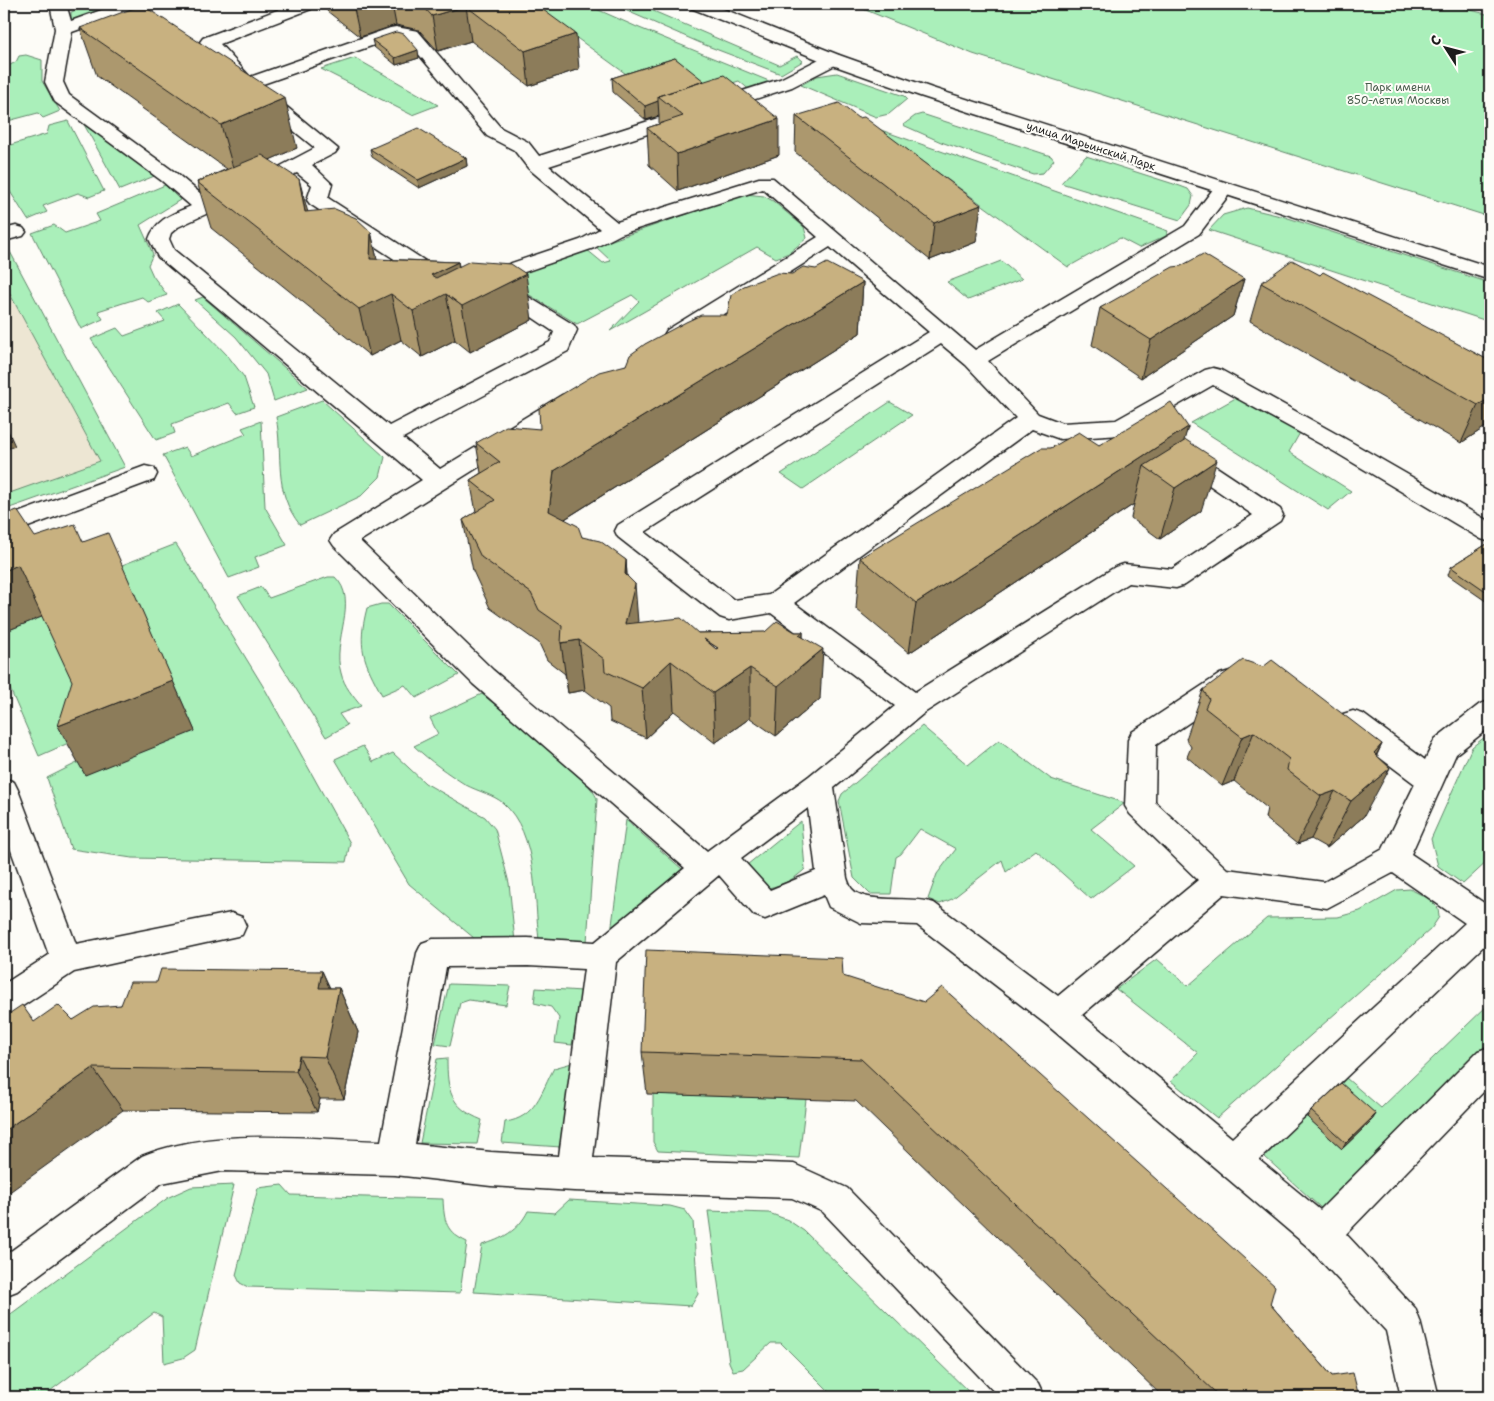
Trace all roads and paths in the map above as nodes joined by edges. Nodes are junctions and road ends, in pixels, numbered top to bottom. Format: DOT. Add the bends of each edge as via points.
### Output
graph roads {
  1 [pos="58,4"];
  2 [pos="133,4"];
  3 [pos="306,4"];
  4 [pos="697,4"];
  5 [pos="64,29"];
  6 [pos="834,59"];
  7 [pos="247,84"];
  8 [pos="535,164"];
  9 [pos="300,165"];
  10 [pos="1224,188"];
  11 [pos="204,207"];
  12 [pos="614,230"];
  13 [pos="830,238"];
  14 [pos="1490,274"];
  15 [pos="487,278"];
  16 [pos="943,333"];
  17 [pos="659,345"];
  18 [pos="974,360"];
  19 [pos="592,387"];
  20 [pos="1030,419"];
  21 [pos="1121,426"];
  22 [pos="387,437"];
  23 [pos="145,474"];
  24 [pos="440,482"];
  25 [pos="4,527"];
  26 [pos="1490,533"];
  27 [pos="776,603"];
  28 [pos="1251,681"];
  29 [pos="914,706"];
  30 [pos="1330,706"];
  31 [pos="1490,712"];
  32 [pos="1431,780"];
  33 [pos="819,784"];
  34 [pos="4,790"];
  35 [pos="1394,858"];
  36 [pos="714,863"];
  37 [pos="832,878"];
  38 [pos="1219,881"];
  39 [pos="1489,921"];
  40 [pos="231,926"];
  41 [pos="601,956"];
  42 [pos="67,960"];
  43 [pos="4,1001"];
  44 [pos="1058,1015"];
  45 [pos="1490,1062"];
  46 [pos="395,1158"];
  47 [pos="1234,1160"];
  48 [pos="574,1174"];
  49 [pos="1321,1234"];
  50 [pos="4,1278"];
  51 [pos="1025,1397"];
  52 [pos="1420,1397"];
  1 -- 5 [label="main road"];
  2 -- 5 [label="main road"];
  3 -- 7 [label="main road" via="210,42"];
  4 -- 6 [label="main road, улица Марьинский Парк"];
  5 -- 11 [label="main road" via="54,82 61,98 169,177"];
  6 -- 8 [label="main road" via="786,83"];
  6 -- 10 [label="main road, улица Марьинский Парк" via="1107,152"];
  7 -- 8 [label="main road" via="396,32 412,35 494,132 521,146"];
  7 -- 9 [label="main road" via="328,149"];
  8 -- 12 [label="main road"];
  9 -- 11 [label="main road"];
  9 -- 15 [label="main road" via="322,184 317,200 429,273 452,278"];
  10 -- 14 [label="main road, улица Марьинский Парк"];
  10 -- 18 [label="main road" via="1192,230"];
  11 -- 22 [label="main road" via="171,222 162,230 159,240 165,253"];
  12 -- 13 [label="main road" via="766,182"];
  12 -- 15 [label="main road" via="588,244"];
  13 -- 16 [label="main road"];
  13 -- 17 [label="main road"];
  15 -- 22 [label="main road" via="566,330 560,346"];
  16 -- 18 [label="main road"];
  16 -- 27 [label="main road" via="627,531 728,610"];
  18 -- 20 [label="main road"];
  19 -- 24 [label="main road"];
  20 -- 21 [label="main road" via="1060,431"];
  20 -- 27 [label="main road"];
  21 -- 26 [label="main road" via="1213,375"];
  21 -- 29 [label="main road" via="1153,435 1271,514 1176,579 1124,573"];
  22 -- 24 [label="main road"];
  23 -- 25 [label="main road"];
  24 -- 36 [label="main road" via="343,540 483,677"];
  27 -- 29 [label="main road"];
  28 -- 38 [label="main road" via="1232,680 1142,740 1140,806"];
  29 -- 33 [label="main road"];
  30 -- 32 [label="main road"];
  31 -- 32 [label="main road" via="1445,747"];
  32 -- 35 [label="main road"];
  33 -- 36 [label="main road"];
  33 -- 37 [label="main road"];
  34 -- 42 [label="main road"];
  35 -- 38 [label="main road" via="1327,895"];
  35 -- 39 [label="main road"];
  36 -- 37 [label="main road" via="765,906"];
  36 -- 41 [label="main road"];
  37 -- 44 [label="main road" via="840,898 861,910 923,912"];
  38 -- 44 [label="main road"];
  39 -- 47 [label="main road"];
  40 -- 42 [label="main road"];
  41 -- 46 [label="main road" via="433,952"];
  41 -- 48 [label="main road"];
  42 -- 43 [label="main road"];
  44 -- 47 [label="main road"];
  45 -- 49 [label="main road"];
  46 -- 48 [label="main road"];
  46 -- 50 [label="main road" via="223,1154 154,1168"];
  47 -- 49 [label="main road"];
  48 -- 51 [label="main road" via="794,1181 835,1200"];
  49 -- 52 [label="main road" via="1402,1321"];
}
